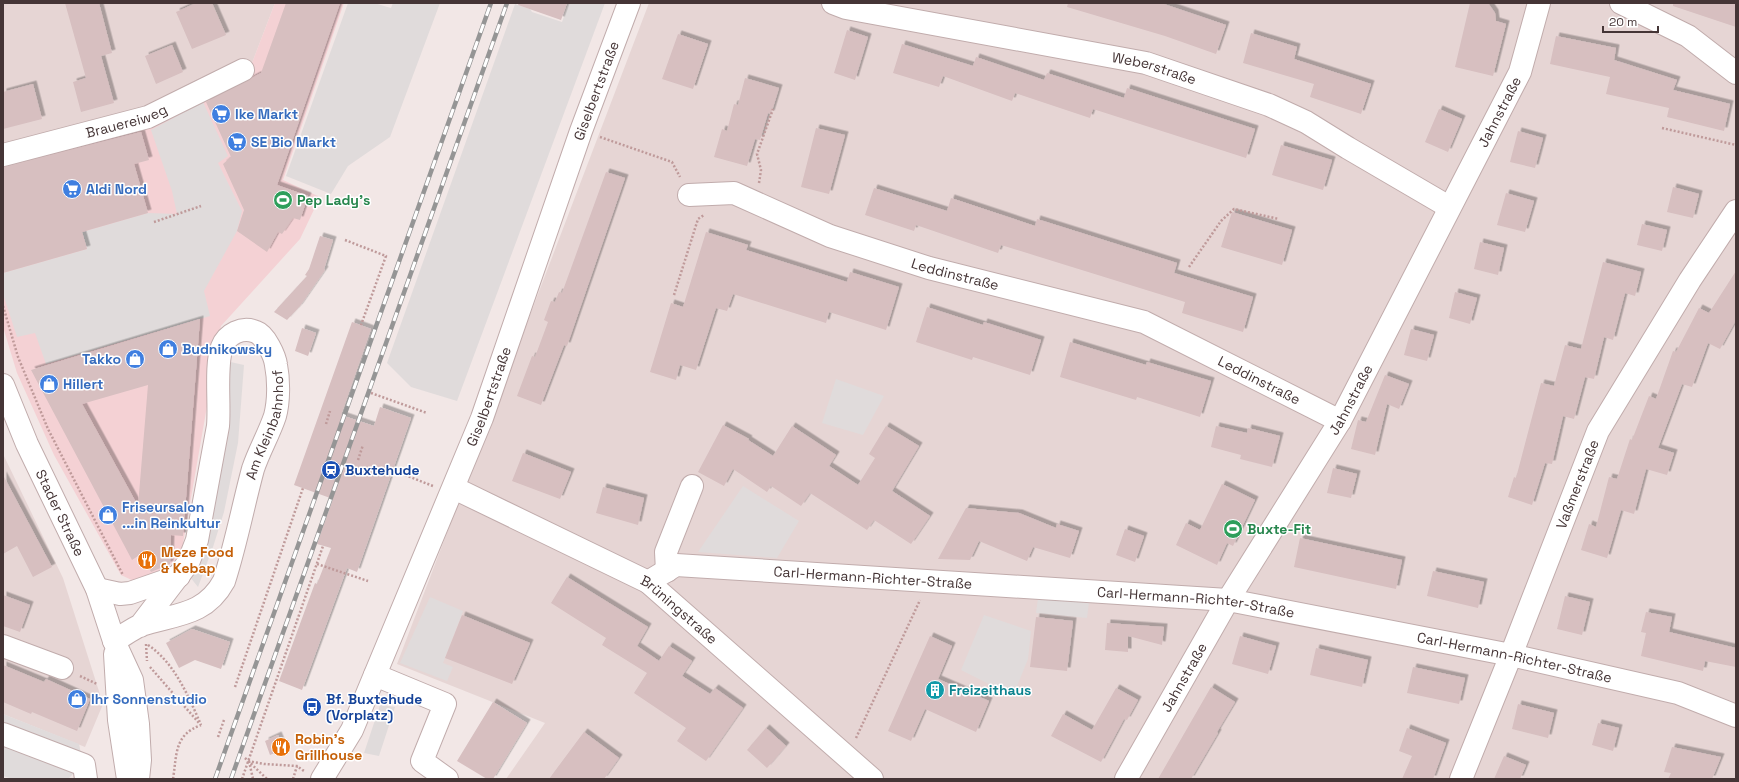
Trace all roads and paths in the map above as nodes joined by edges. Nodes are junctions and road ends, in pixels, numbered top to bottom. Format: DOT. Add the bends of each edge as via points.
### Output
graph roads {
  1 [pos="630,3"];
  2 [pos="833,3"];
  3 [pos="1539,3"];
  4 [pos="1621,3"];
  5 [pos="243,70"];
  6 [pos="1736,73"];
  7 [pos="773,109"];
  8 [pos="1662,128"];
  9 [pos="581,131"];
  10 [pos="1736,144"];
  11 [pos="3,155"];
  12 [pos="690,195"];
  13 [pos="756,203"];
  14 [pos="201,206"];
  15 [pos="1449,207"];
  16 [pos="710,211"];
  17 [pos="1736,211"];
  18 [pos="1279,219"];
  19 [pos="154,222"];
  20 [pos="345,240"];
  21 [pos="1189,267"];
  22 [pos="674,295"];
  23 [pos="3,306"];
  24 [pos="361,325"];
  25 [pos="3,386"];
  26 [pos="371,393"];
  27 [pos="330,411"];
  28 [pos="427,413"];
  29 [pos="1340,421"];
  30 [pos="326,424"];
  31 [pos="363,445"];
  32 [pos="358,460"];
  33 [pos="405,475"];
  34 [pos="692,486"];
  35 [pos="304,488"];
  36 [pos="453,491"];
  37 [pos="323,546"];
  38 [pos="316,564"];
  39 [pos="179,576"];
  40 [pos="657,576"];
  41 [pos="368,581"];
  42 [pos="929,581"];
  43 [pos="97,589"];
  44 [pos="130,593"];
  45 [pos="1228,600"];
  46 [pos="199,607"];
  47 [pos="143,635"];
  48 [pos="114,641"];
  49 [pos="3,646"];
  50 [pos="1511,655"];
  51 [pos="147,664"];
  52 [pos="62,668"];
  53 [pos="146,671"];
  54 [pos="375,675"];
  55 [pos="117,683"];
  56 [pos="235,687"];
  57 [pos="1736,716"];
  58 [pos="119,720"];
  59 [pos="224,720"];
  60 [pos="201,725"];
  61 [pos="3,734"];
  62 [pos="218,737"];
  63 [pos="847,757"];
  64 [pos="245,758"];
  65 [pos="248,761"];
  66 [pos="297,766"];
  67 [pos="86,779"];
  68 [pos="117,779"];
  69 [pos="128,779"];
  70 [pos="138,779"];
  71 [pos="173,779"];
  72 [pos="242,779"];
  73 [pos="253,779"];
  74 [pos="267,779"];
  75 [pos="322,779"];
  76 [pos="446,779"];
  77 [pos="872,779"];
  78 [pos="1126,779"];
  79 [pos="1461,779"];
  1 -- 9 [label="street, Giselbertstraße"];
  2 -- 15 [label="street, Weberstraße" via="846,8 1146,63 1269,105 1306,122"];
  3 -- 15 [label="street, Jahnstraße" via="1520,72"];
  4 -- 6 [label="street" via="1688,36"];
  5 -- 11 [label="street, Brauereiweg" via="148,117"];
  7 -- 13 [label="path" via="757,154 761,170"];
  8 -- 10 [label="path"];
  9 -- 12 [label="path" via="672,162"];
  9 -- 36 [label="street, Giselbertstraße" via="482,418"];
  12 -- 13 [label="street, Leddinstraße" via="734,193"];
  13 -- 29 [label="street, Leddinstraße" via="830,236 929,268 1144,322"];
  14 -- 19 [label="path"];
  15 -- 29 [label="street, Jahnstraße"];
  16 -- 22 [label="path" via="698,220"];
  17 -- 50 [label="street, Vaßmerstraße" via="1690,280 1598,431"];
  18 -- 21 [label="path" via="1234,209 1221,221"];
  20 -- 24 [label="path" via="386,256"];
  23 -- 44 [label="path" via="18,357 48,429 121,568"];
  25 -- 43 [label="street, Stader Straße" via="27,444"];
  26 -- 28 [label="path"];
  27 -- 30 [label="path"];
  29 -- 45 [label="street, Jahnstraße"];
  31 -- 32 [label="path"];
  33 -- 36 [label="path"];
  34 -- 40 [label="street"];
  35 -- 56 [label="path"];
  36 -- 40 [label="street, Brüningstraße"];
  36 -- 54 [label="street, Giselbertstraße"];
  37 -- 38 [label="path"];
  38 -- 41 [label="path"];
  38 -- 65 [label="path"];
  39 -- 44 [label="street"];
  39 -- 46 [label="street" via="181,588 188,602"];
  39 -- 46 [label="street, Am Kleinbahnhof" via="188,563 197,540 218,426 221,348 227,337 239,331 258,332 265,340 276,364 278,400 275,415 254,468 224,581 218,592"];
  39 -- 47 [label="street, Am Kleinbahnhof"];
  40 -- 42 [label="street, Carl-Hermann-Richter-Straße" via="676,565"];
  40 -- 63 [label="street, Brüningstraße"];
  42 -- 45 [label="street, Carl-Hermann-Richter-Straße"];
  42 -- 63 [label="path"];
  43 -- 44 [label="street" via="120,594"];
  43 -- 48 [label="street, Stader Straße"];
  45 -- 50 [label="street, Carl-Hermann-Richter-Straße"];
  45 -- 78 [label="street, Jahnstraße"];
  46 -- 47 [label="street, Am Kleinbahnhof"];
  47 -- 48 [label="street, Am Kleinbahnhof"];
  47 -- 51 [label="path"];
  47 -- 60 [label="path" via="166,661 191,702"];
  48 -- 55 [label="street"];
  48 -- 70 [label="street" via="132,680 138,724"];
  49 -- 52 [label="street"];
  50 -- 57 [label="street, Carl-Hermann-Richter-Straße" via="1678,693"];
  50 -- 79 [label="street, Vaßmerstraße"];
  51 -- 53 [label="path"];
  51 -- 60 [label="path"];
  52 -- 55 [label="path" via="100,686"];
  54 -- 75 [label="street, Giselbertstraße" via="352,730"];
  54 -- 76 [label="street" via="445,704 422,760"];
  55 -- 58 [label="street"];
  58 -- 68 [label="street" via="115,744"];
  58 -- 69 [label="street"];
  59 -- 62 [label="path"];
  60 -- 71 [label="path" via="190,729 181,739"];
  61 -- 67 [label="street" via="84,765"];
  63 -- 77 [label="street, Brüningstraße"];
  64 -- 65 [label="path"];
  65 -- 66 [label="path"];
  65 -- 72 [label="path"];
  65 -- 73 [label="path"];
  65 -- 74 [label="path"];
}
